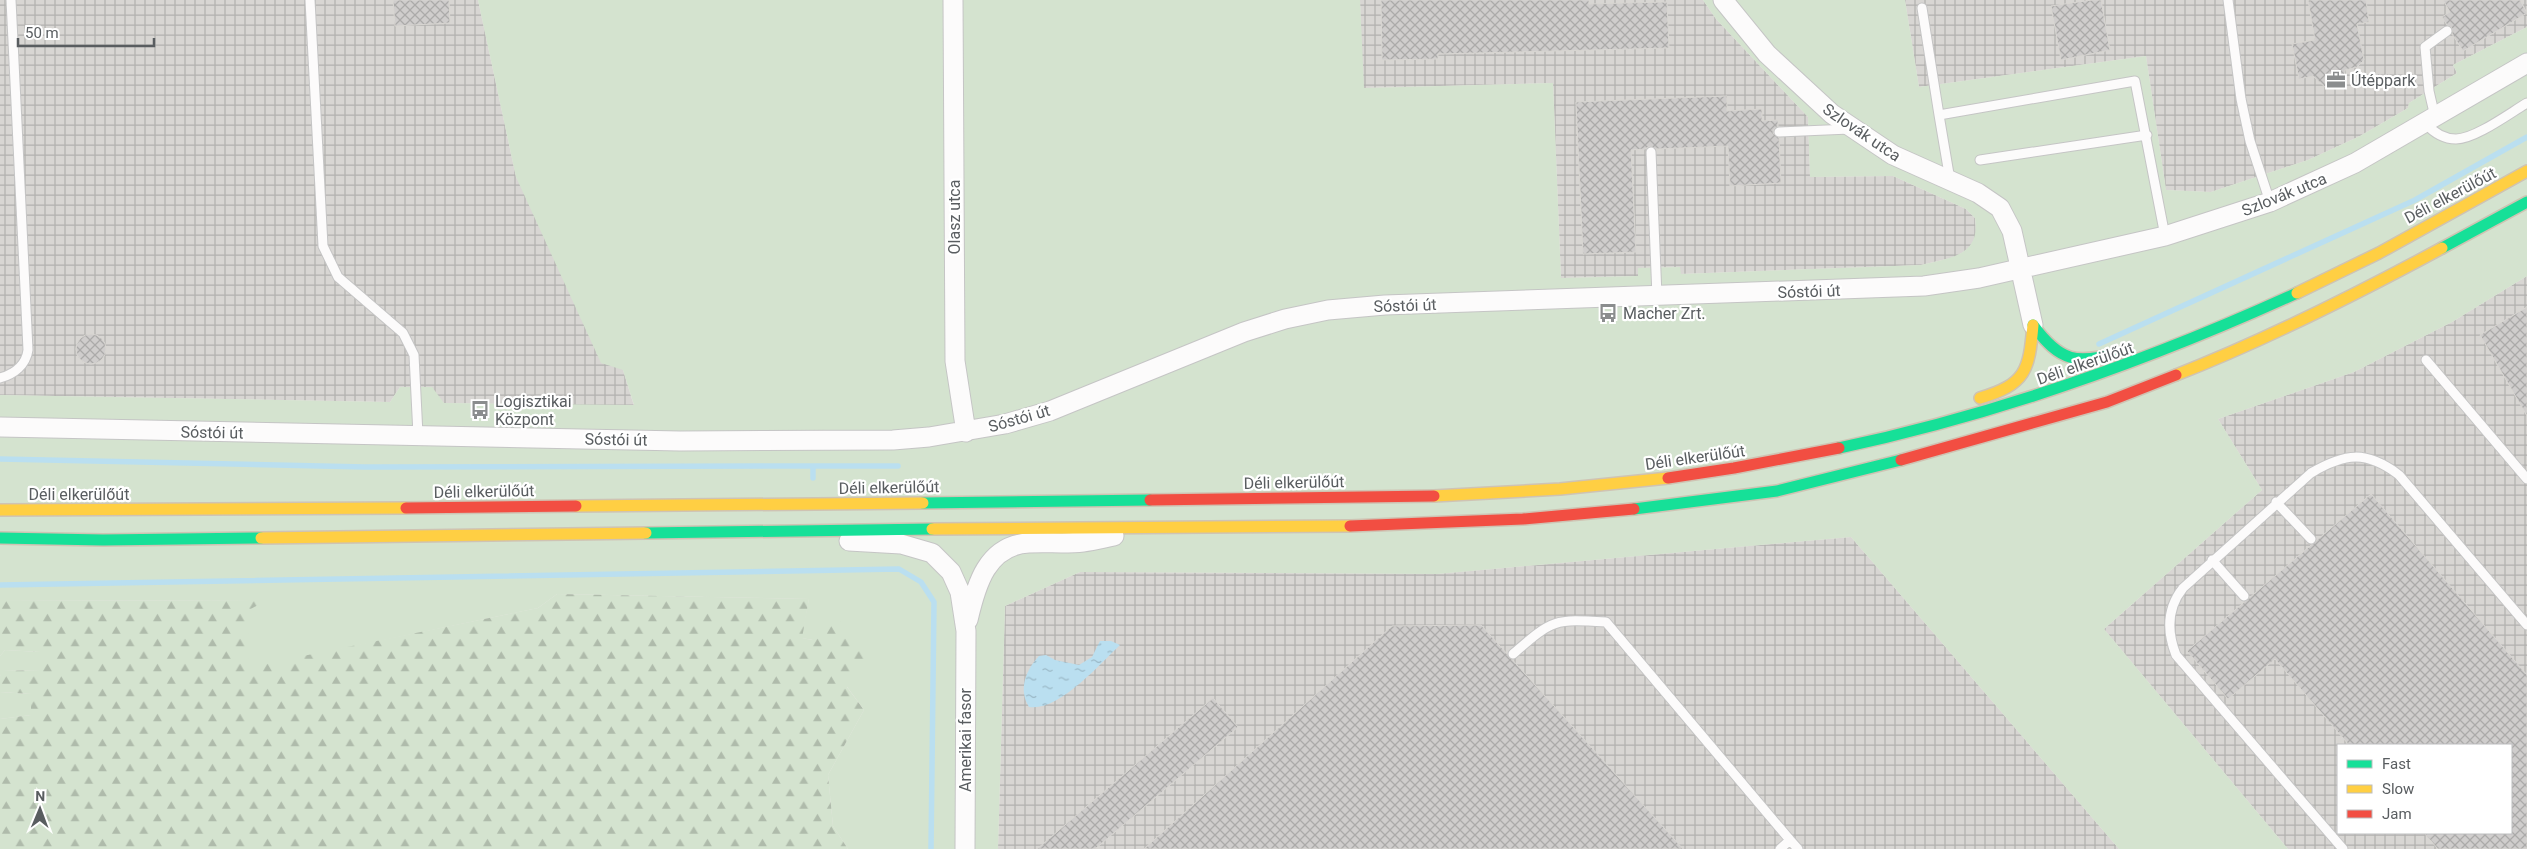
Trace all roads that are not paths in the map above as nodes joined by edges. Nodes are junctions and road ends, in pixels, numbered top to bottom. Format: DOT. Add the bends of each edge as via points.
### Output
graph roads {
  1 [pos="11,0"];
  2 [pos="310,0"];
  3 [pos="953,0"];
  4 [pos="1723,0"];
  5 [pos="2228,0"];
  6 [pos="1922,8"];
  7 [pos="2447,31"];
  8 [pos="2527,62"];
  9 [pos="2527,103"];
  10 [pos="1939,115"];
  11 [pos="2430,120"];
  12 [pos="1852,129"];
  13 [pos="1779,132"];
  14 [pos="2147,135"];
  15 [pos="1651,152"];
  16 [pos="1980,160"];
  17 [pos="2527,171"];
  18 [pos="1950,180"];
  19 [pos="2270,202"];
  20 [pos="2527,202"];
  21 [pos="2165,236"];
  22 [pos="2020,270"];
  23 [pos="1657,296"];
  24 [pos="2033,325"];
  25 [pos="2193,340"];
  26 [pos="2426,360"];
  27 [pos="0,378"];
  28 [pos="1969,401"];
  29 [pos="1940,410"];
  30 [pos="0,427"];
  31 [pos="966,432"];
  32 [pos="1912,432"];
  33 [pos="418,435"];
  34 [pos="2527,479"];
  35 [pos="2276,502"];
  36 [pos="0,510"];
  37 [pos="1162,526"];
  38 [pos="781,533"];
  39 [pos="0,538"];
  40 [pos="2311,539"];
  41 [pos="2212,560"];
  42 [pos="2244,596"];
  43 [pos="2527,625"];
  44 [pos="966,631"];
  45 [pos="1513,654"];
  46 [pos="1790,840"];
  47 [pos="965,849"];
  48 [pos="1780,849"];
  49 [pos="1798,849"];
  50 [pos="2343,849"];
  1 -- 27 [label="lane" via="28,350 17,370"];
  2 -- 33 [label="lane" via="323,246 338,277 402,333 414,355"];
  3 -- 31 [label="street, Olasz utca" via="955,360"];
  4 -- 12 [label="street, Szlovák utca" via="1767,54 1814,100"];
  5 -- 19 [label="lane" via="2241,99 2250,141"];
  6 -- 10 [label="lane"];
  7 -- 11 [label="lane" via="2425,47"];
  8 -- 11 [label="street, Szlovák utca"];
  9 -- 11 [label="lane" via="2468,137 2442,137"];
  10 -- 14 [label="lane" via="2136,81"];
  10 -- 18 [label="lane"];
  11 -- 19 [label="street, Szlovák utca" via="2348,167"];
  12 -- 13 [label="lane"];
  12 -- 18 [label="street, Szlovák utca" via="1893,155"];
  14 -- 16 [label="lane"];
  14 -- 21 [label="lane"];
  15 -- 23 [label="lane"];
  17 -- 25 [label="main road, Déli elkerülőút" via="2343,272"];
  18 -- 22 [label="street, Szlovák utca" via="1978,193 2004,213 2012,231"];
  19 -- 21 [label="street, Szlovák utca"];
  20 -- 37 [label="main road" via="2361,292 2235,352 2165,380 2017,429 1777,491 1676,505 1523,519 1342,526"];
  21 -- 22 [label="street, Szlovák utca"];
  22 -- 23 [label="street, Sóstói út" via="1924,286"];
  22 -- 24 [label="street, Szlovák utca"];
  23 -- 31 [label="street, Sóstói út" via="1385,305 1328,310 1244,332 1050,411"];
  24 -- 25 [label="main road" via="2056,352 2080,361 2091,362 2151,343"];
  24 -- 28 [label="main road" via="2028,361 2015,384 2007,390"];
  25 -- 32 [label="main road, Déli elkerülőút" via="2029,400"];
  26 -- 34 [label="lane"];
  29 -- 32 [label="main road"];
  30 -- 33 [label="street, Sóstói út"];
  31 -- 33 [label="street, Sóstói út" via="893,440 680,441"];
  32 -- 36 [label="main road, Déli elkerülőút" via="1828,451 1665,478 1561,489 1374,497"];
  35 -- 40 [label="lane"];
  35 -- 41 [label="lane"];
  35 -- 43 [label="lane" via="2310,473 2330,462 2353,456 2379,461 2399,474"];
  37 -- 38 [label="main road"];
  37 -- 44 [label="street" via="1083,542 1027,543 1010,547 988,564 981,576 974,592"];
  38 -- 39 [label="main road" via="103,540"];
  38 -- 44 [label="street" via="901,544 932,552 951,572 960,592"];
  41 -- 42 [label="lane"];
  41 -- 50 [label="lane" via="2183,588 2173,607 2169,631 2176,655"];
  44 -- 47 [label="street, Amerikai fasor"];
  45 -- 46 [label="lane" via="1543,628 1555,623 1569,620 1606,622"];
  46 -- 48 [label="lane"];
  46 -- 49 [label="lane"];
}
